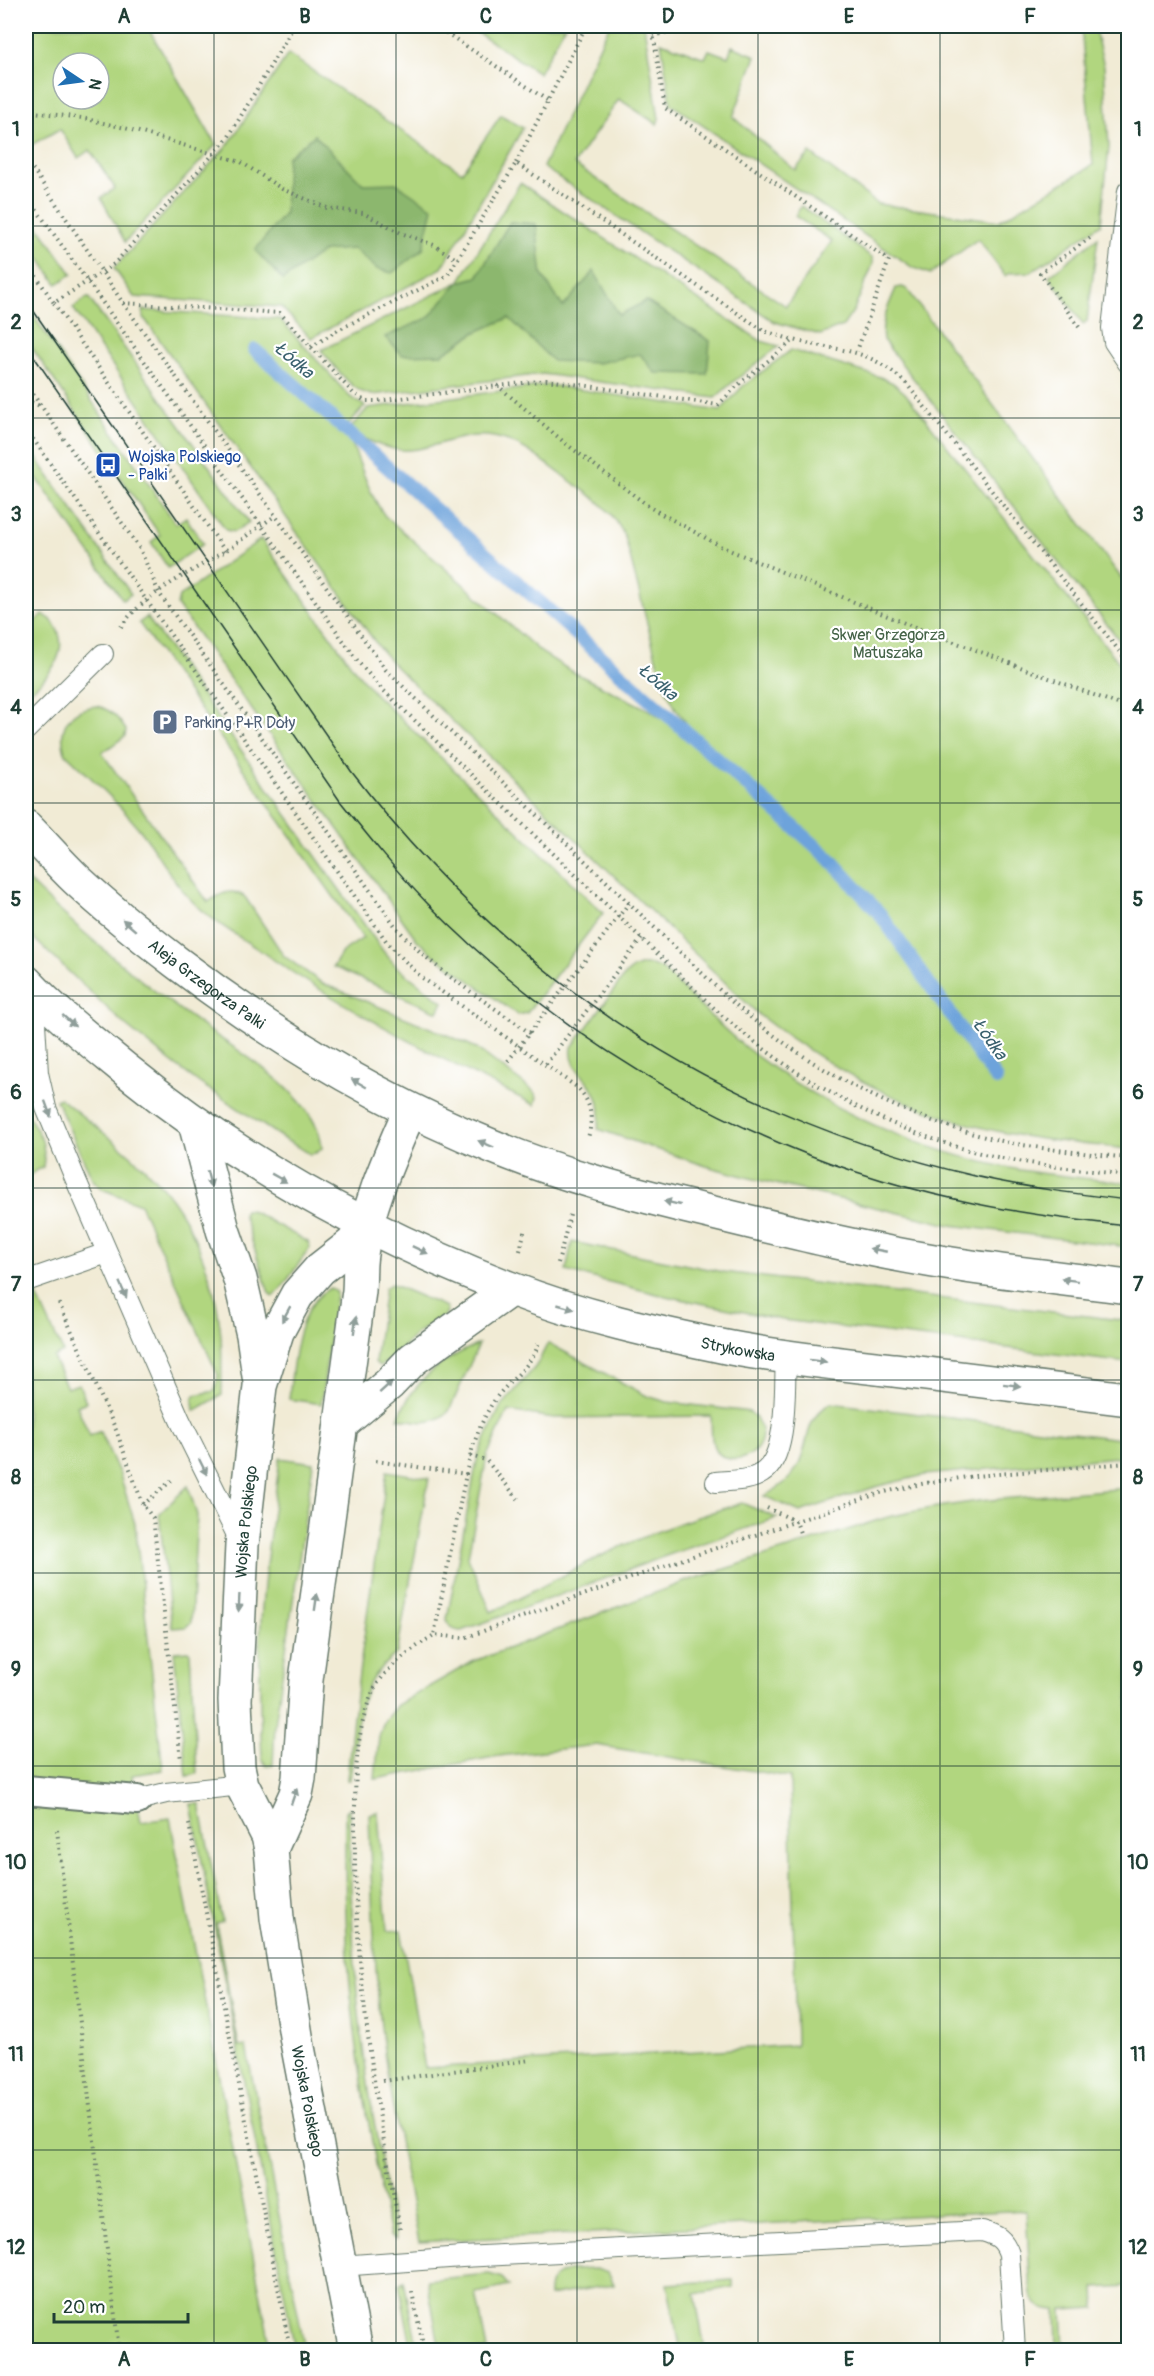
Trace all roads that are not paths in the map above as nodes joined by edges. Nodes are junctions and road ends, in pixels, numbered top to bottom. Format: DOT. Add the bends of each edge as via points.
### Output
graph roads {
  1 [pos="1128,191"];
  2 [pos="1128,363"];
  3 [pos="103,654"];
  4 [pos="26,730"];
  5 [pos="26,827"];
  6 [pos="29,986"];
  7 [pos="410,1110"];
  8 [pos="195,1123"];
  9 [pos="367,1225"];
  10 [pos="107,1253"];
  11 [pos="26,1281"];
  12 [pos="1128,1287"];
  13 [pos="510,1289"];
  14 [pos="786,1356"];
  15 [pos="260,1386"];
  16 [pos="1128,1399"];
  17 [pos="341,1424"];
  18 [pos="716,1482"];
  19 [pos="242,1545"];
  20 [pos="242,1785"];
  21 [pos="39,1792"];
  22 [pos="136,1800"];
  23 [pos="272,1849"];
  24 [pos="340,2266"];
  25 [pos="356,2350"];
  26 [pos="1015,2350"];
  1 -- 2 [label="lane" via="1112,314 1114,342"];
  3 -- 4 [label="lane"];
  7 -- 5 [label="main road, Aleja Grzegorza Palki, one-way" via="219,995 94,895"];
  6 -- 8 [label="main road, one-way" via="93,1043"];
  6 -- 10 [label="lane, one-way" via="44,1099"];
  7 -- 9 [label="main road, Wojska Polskiego"];
  12 -- 7 [label="main road, one-way" via="877,1250 667,1202 530,1161"];
  8 -- 9 [label="main road, one-way" via="267,1171"];
  8 -- 15 [label="main road, one-way" via="240,1279"];
  9 -- 13 [label="main road, Strykowska, one-way"];
  9 -- 15 [label="main road, Wojska Polskiego, one-way" via="297,1295 277,1332"];
  17 -- 9 [label="main road, Wojska Polskiego, one-way"];
  10 -- 11 [label="lane"];
  10 -- 19 [label="lane, one-way" via="185,1431"];
  13 -- 14 [label="main road, Strykowska, one-way" via="665,1333"];
  17 -- 13 [label="main road, one-way" via="413,1359"];
  14 -- 16 [label="main road, Strykowska, one-way"];
  14 -- 18 [label="lane" via="780,1442 775,1459 757,1476"];
  15 -- 19 [label="main road, Wojska Polskiego"];
  23 -- 17 [label="main road, Wojska Polskiego, one-way" via="299,1778 306,1680"];
  19 -- 20 [label="main road, Wojska Polskiego, one-way" via="235,1700"];
  20 -- 22 [label="lane"];
  20 -- 23 [label="main road, Wojska Polskiego"];
  21 -- 22 [label="street"];
  23 -- 24 [label="main road, Wojska Polskiego" via="286,1976"];
  24 -- 25 [label="main road, Wojska Polskiego"];
  24 -- 26 [label="lane" via="982,2231 1005,2242 1009,2254"];
}
